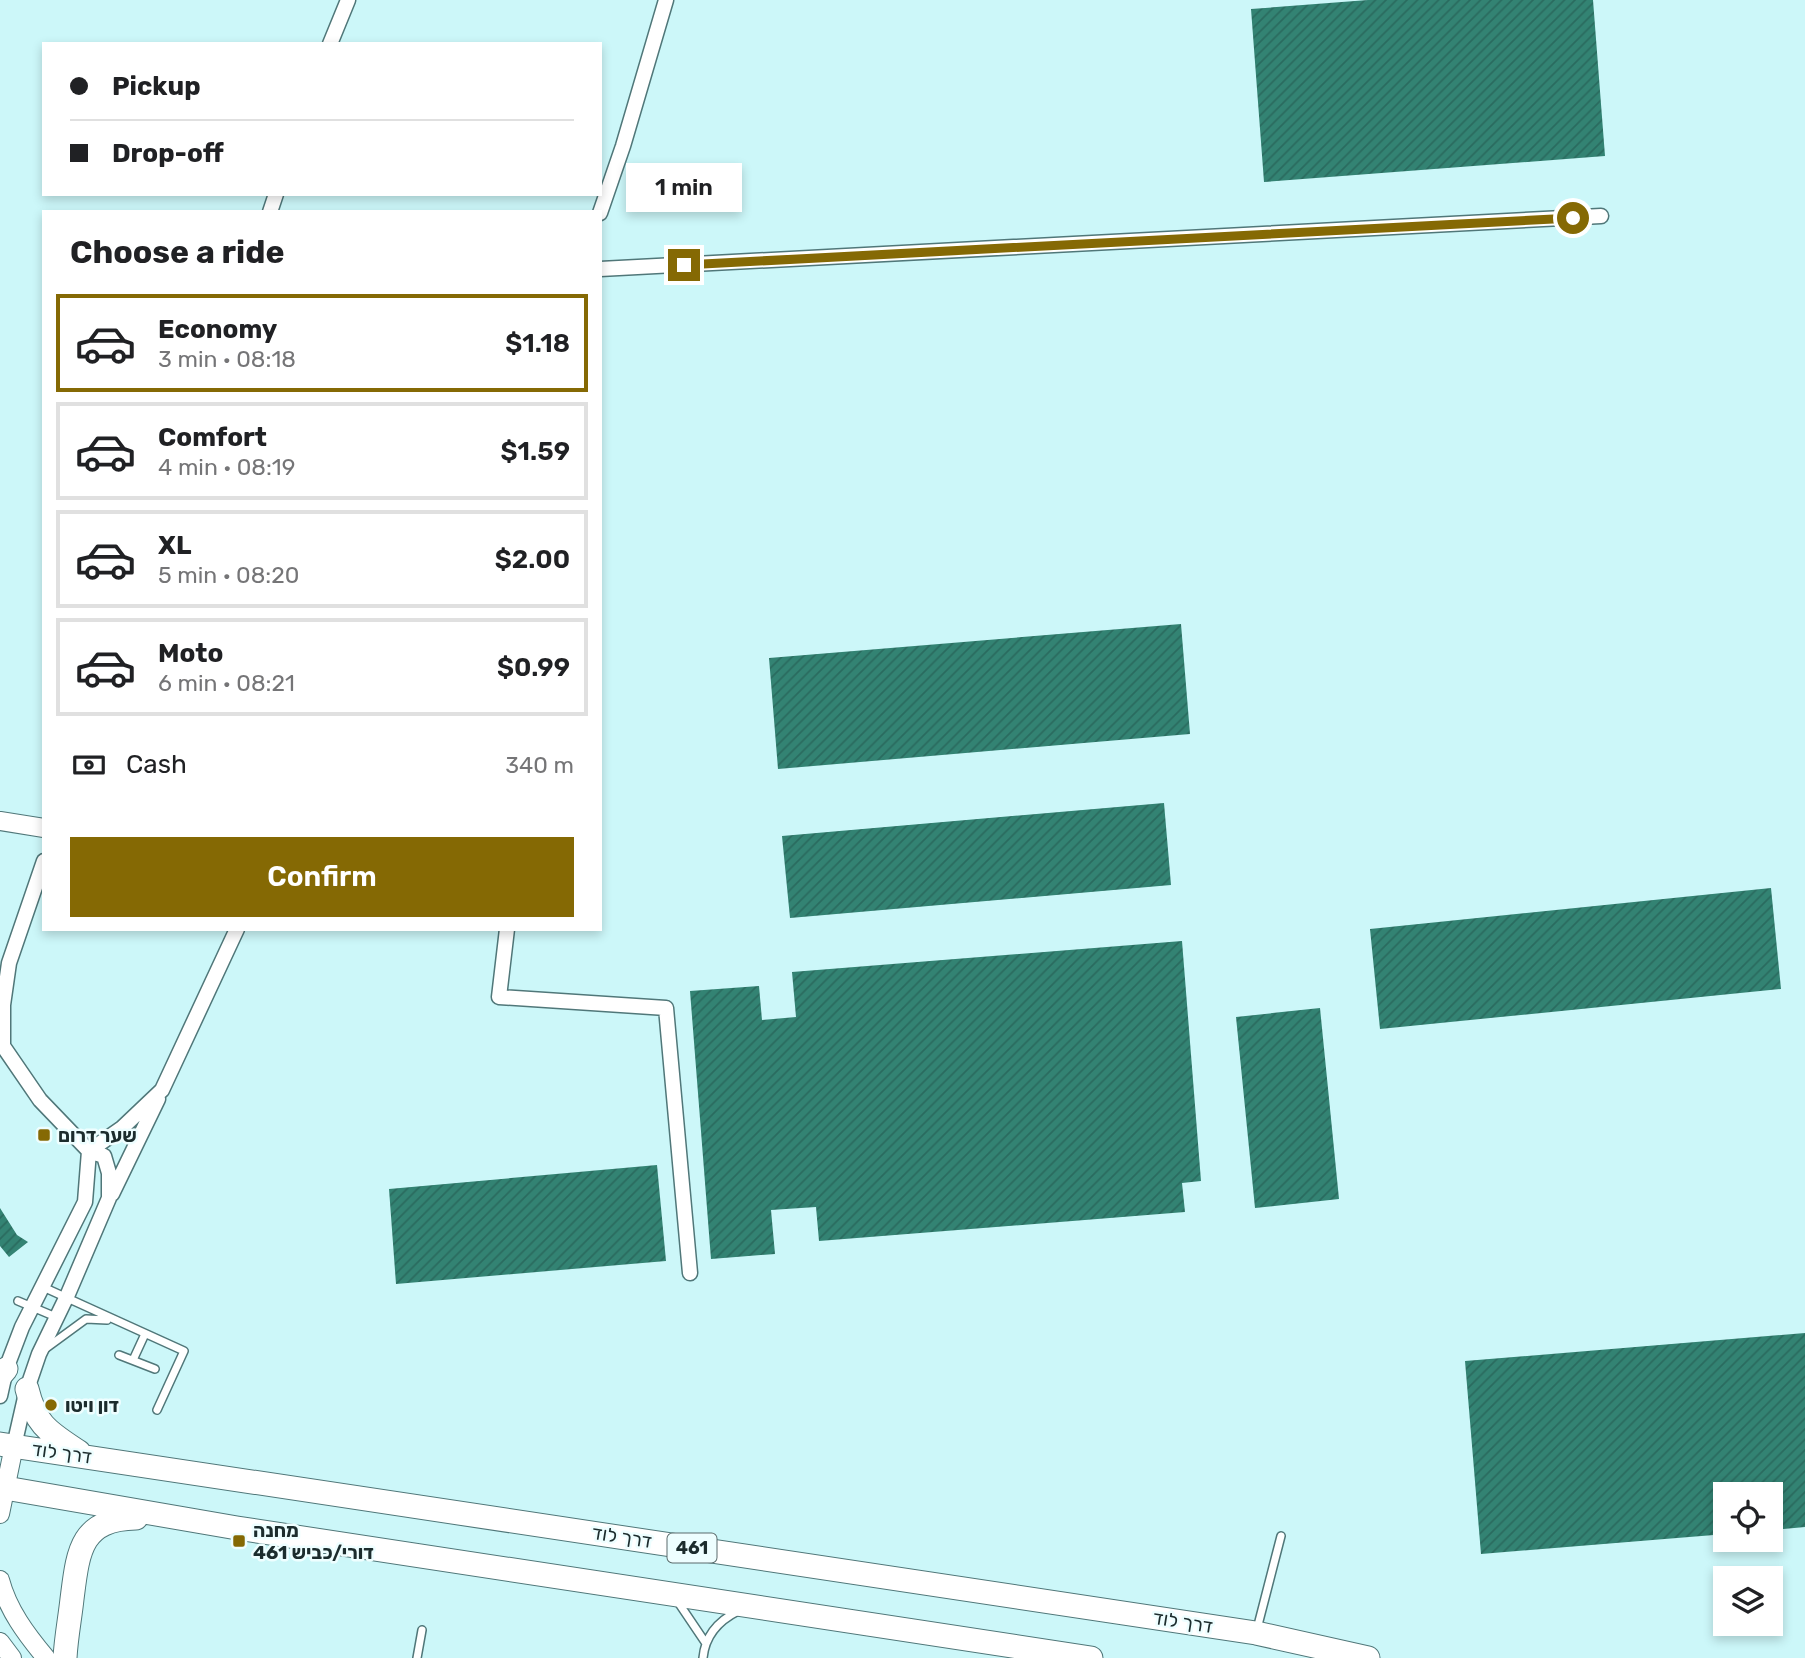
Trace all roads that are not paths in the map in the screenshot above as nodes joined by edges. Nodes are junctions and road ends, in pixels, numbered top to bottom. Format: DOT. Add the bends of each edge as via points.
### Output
graph roads {
  1 [pos="348,0"];
  2 [pos="666,0"];
  3 [pos="331,42"];
  4 [pos="601,210"];
  5 [pos="1601,216"];
  6 [pos="602,269"];
  7 [pos="0,821"];
  8 [pos="42,828"];
  9 [pos="42,868"];
  10 [pos="235,931"];
  11 [pos="508,931"];
  12 [pos="162,1090"];
  13 [pos="89,1151"];
  14 [pos="109,1198"];
  15 [pos="690,1273"];
  16 [pos="43,1287"];
  17 [pos="66,1298"];
  18 [pos="18,1301"];
  19 [pos="33,1307"];
  20 [pos="56,1317"];
  21 [pos="115,1321"];
  22 [pos="145,1334"];
  23 [pos="39,1354"];
  24 [pos="119,1355"];
  25 [pos="133,1360"];
  26 [pos="155,1369"];
  27 [pos="3,1372"];
  28 [pos="27,1389"];
  29 [pos="0,1396"];
  30 [pos="157,1410"];
  31 [pos="7,1445"];
  32 [pos="85,1456"];
  33 [pos="3,1488"];
  34 [pos="0,1514"];
  35 [pos="191,1520"];
  36 [pos="1280,1536"];
  37 [pos="0,1580"];
  38 [pos="668,1592"];
  39 [pos="757,1607"];
  40 [pos="422,1630"];
  41 [pos="1256,1633"];
  42 [pos="0,1642"];
  43 [pos="705,1642"];
  44 [pos="12,1658"];
  45 [pos="46,1658"];
  46 [pos="65,1658"];
  47 [pos="417,1658"];
  48 [pos="703,1658"];
  49 [pos="1091,1658"];
  50 [pos="1368,1658"];
  1 -- 3 [label="street"];
  2 -- 4 [label="street"];
  5 -- 6 [label="street"];
  7 -- 8 [label="street"];
  9 -- 13 [label="street" via="9,963 3,1046 40,1100"];
  10 -- 12 [label="street"];
  11 -- 15 [label="street" via="499,998 666,1008"];
  12 -- 13 [label="street" via="122,1128"];
  12 -- 14 [label="street"];
  13 -- 14 [label="street" via="104,1156"];
  13 -- 16 [label="street" via="85,1202"];
  14 -- 17 [label="street"];
  16 -- 17 [label="lane"];
  16 -- 19 [label="street"];
  17 -- 20 [label="street"];
  17 -- 21 [label="lane"];
  18 -- 19 [label="lane"];
  19 -- 20 [label="lane"];
  19 -- 27 [label="street"];
  20 -- 23 [label="street"];
  21 -- 22 [label="lane"];
  21 -- 23 [label="lane" via="86,1319"];
  22 -- 25 [label="lane"];
  22 -- 30 [label="lane" via="184,1351"];
  23 -- 28 [label="street"];
  24 -- 25 [label="lane"];
  25 -- 26 [label="lane"];
  27 -- 29 [label="street"];
  28 -- 31 [label="street"];
  28 -- 32 [label="main road" via="32,1409 46,1430"];
  31 -- 32 [label="main road, דרך לוד / 461"];
  31 -- 33 [label="street"];
  32 -- 41 [label="main road, דרך לוד / 461"];
  33 -- 34 [label="street"];
  33 -- 35 [label="main road"];
  35 -- 38 [label="main road"];
  35 -- 46 [label="main road" via="132,1518 104,1523 91,1532 81,1546"];
  36 -- 41 [label="lane"];
  37 -- 45 [label="street" via="16,1619"];
  38 -- 39 [label="main road"];
  38 -- 43 [label="lane"];
  39 -- 43 [label="lane" via="727,1617"];
  39 -- 49 [label="main road"];
  40 -- 47 [label="lane"];
  41 -- 50 [label="main road, דרך לוד / 461"];
  42 -- 44 [label="street"];
  43 -- 48 [label="lane"];
}
